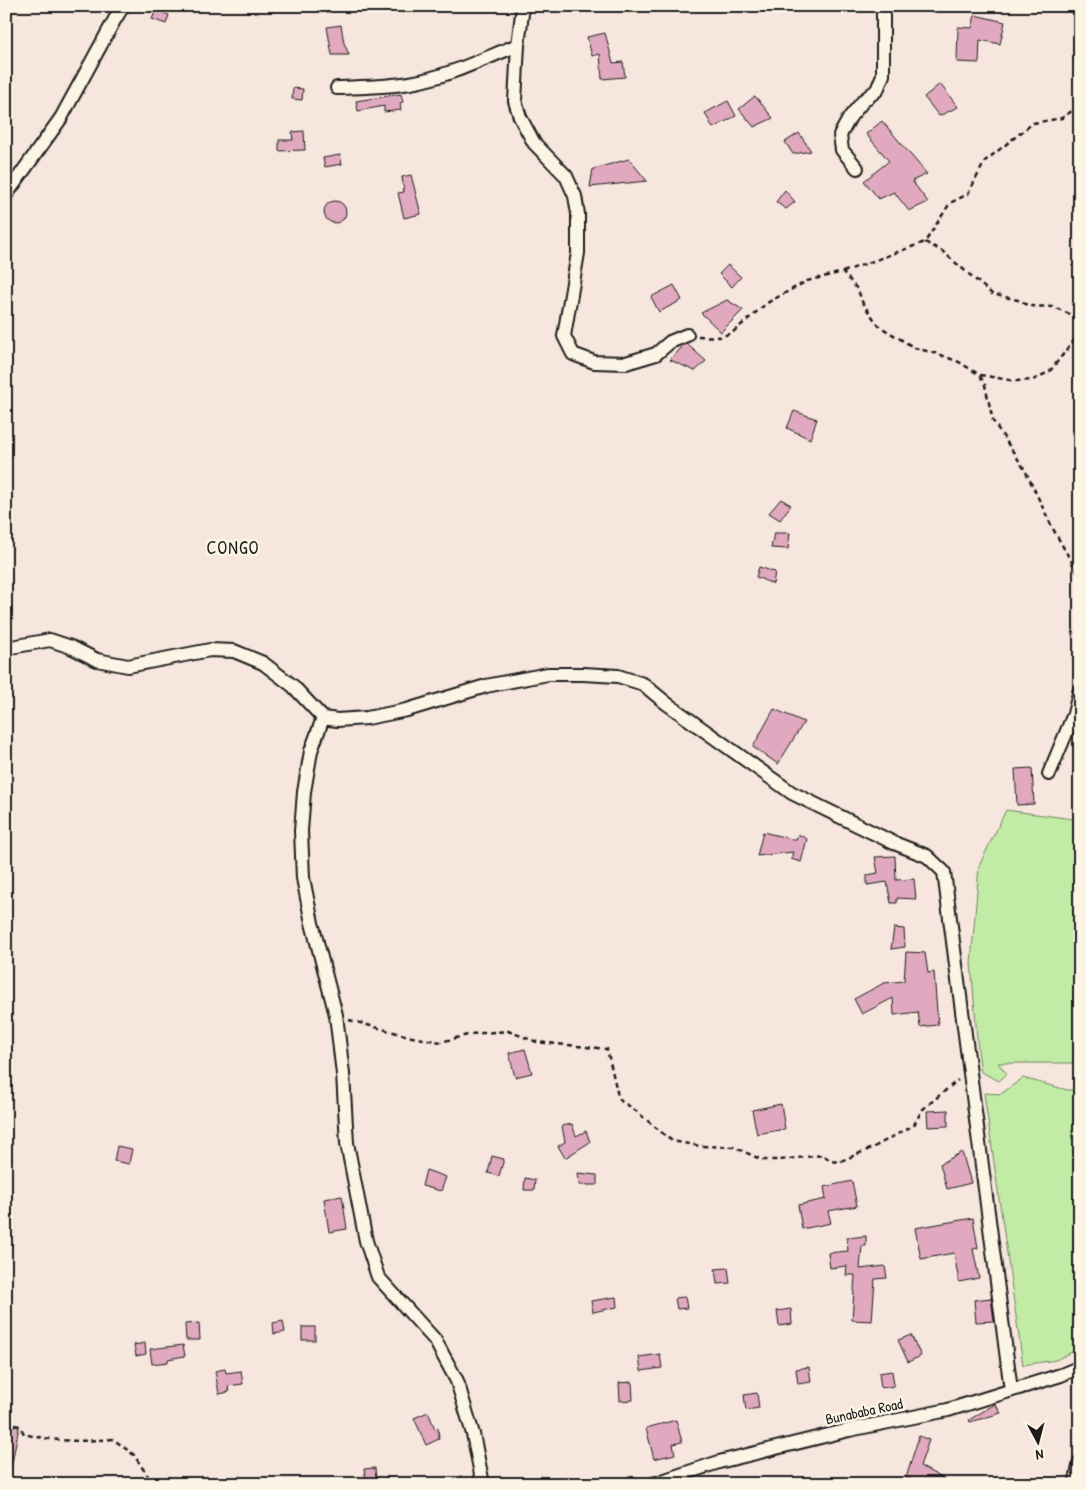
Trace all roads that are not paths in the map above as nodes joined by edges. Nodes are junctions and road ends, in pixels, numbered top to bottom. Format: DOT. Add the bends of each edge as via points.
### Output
graph roads {
  1 [pos="124,6"];
  2 [pos="523,6"];
  3 [pos="883,6"];
  4 [pos="518,45"];
  5 [pos="337,88"];
  6 [pos="857,168"];
  7 [pos="6,195"];
  8 [pos="687,335"];
  9 [pos="6,648"];
  10 [pos="1080,689"];
  11 [pos="323,718"];
  12 [pos="1049,774"];
  13 [pos="1080,1367"];
  14 [pos="1011,1390"];
  15 [pos="1080,1462"];
  16 [pos="483,1484"];
  17 [pos="653,1484"];
  18 [pos="1074,1484"];
  1 -- 7 [label="street" via="61,118"];
  2 -- 4 [label="street"];
  3 -- 6 [label="street" via="883,75 876,90 850,117 840,135 842,150"];
  4 -- 5 [label="street" via="411,83"];
  4 -- 8 [label="street" via="516,101 520,117 534,143 566,176 575,196 578,253 564,336 574,354 594,362 626,363 656,354 670,342"];
  9 -- 11 [label="street" via="50,640 97,660 128,666 210,650 234,651 263,663 294,686"];
  10 -- 12 [label="street" via="1074,714"];
  11 -- 14 [label="street" via="367,718 407,710 486,686 548,674 618,676 643,684 792,793 927,856 944,872"];
  11 -- 16 [label="street" via="311,751 304,792 301,831 303,878 336,1015 347,1143 366,1241 378,1277 435,1340 457,1381"];
  13 -- 14 [label="street, Bunababa Road"];
  14 -- 17 [label="street, Bunababa Road" via="948,1410 719,1462"];
  15 -- 18 [label="street"];
}
